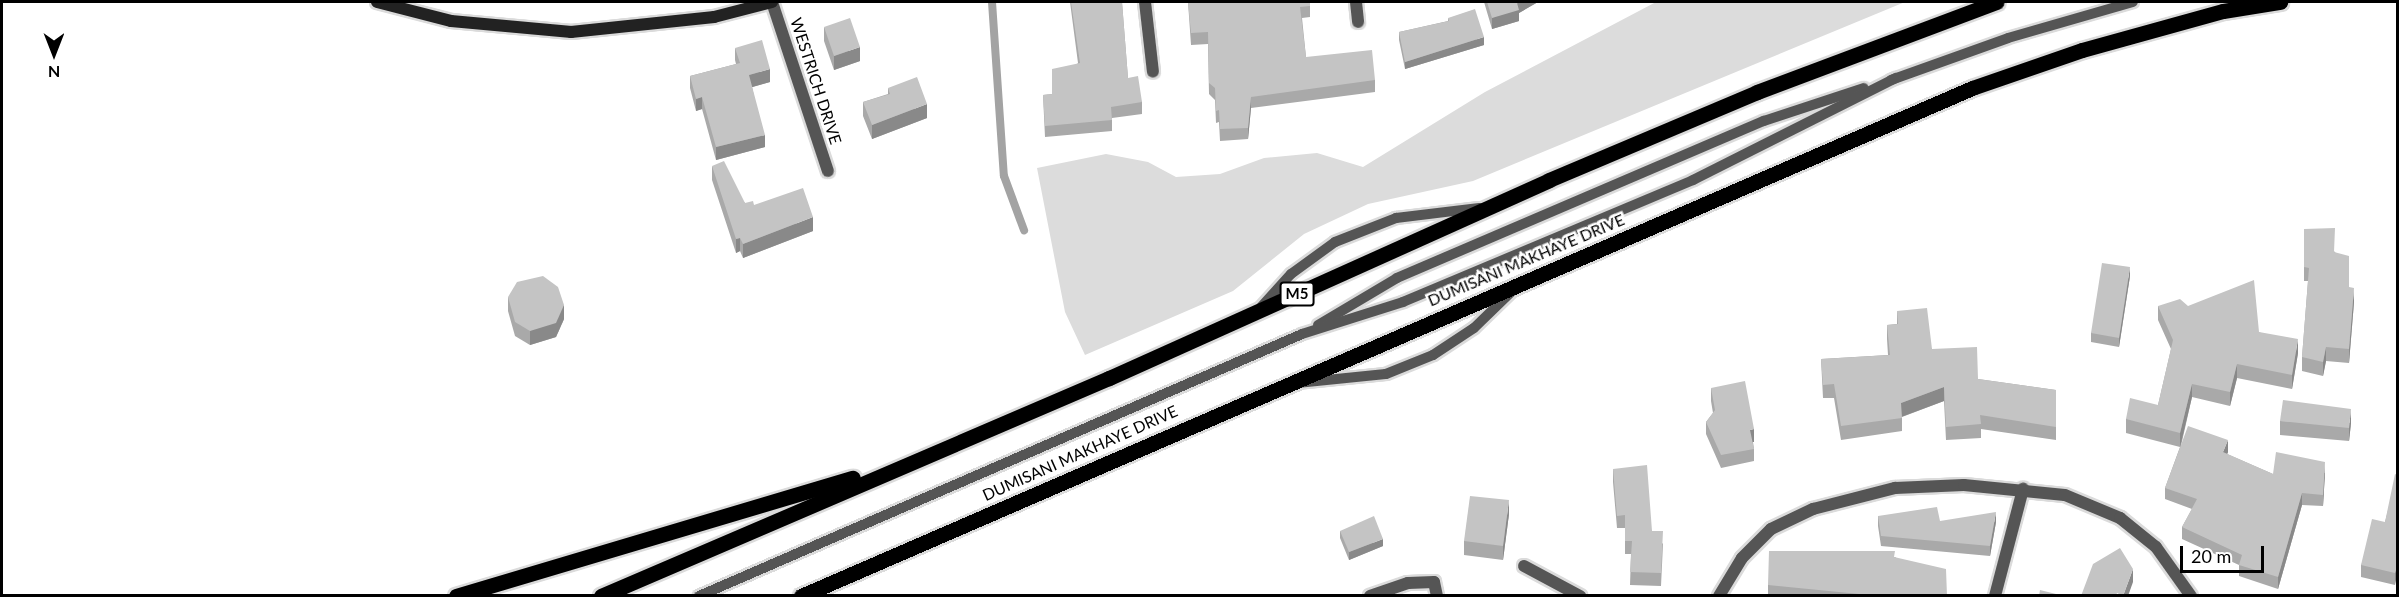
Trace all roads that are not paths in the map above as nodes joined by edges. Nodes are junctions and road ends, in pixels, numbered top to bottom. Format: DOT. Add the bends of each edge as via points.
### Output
graph roads {
  1 [pos="377,2"];
  2 [pos="772,2"];
  3 [pos="1146,2"];
  4 [pos="1356,2"];
  5 [pos="1998,2"];
  6 [pos="2133,2"];
  7 [pos="2280,2"];
  8 [pos="1359,22"];
  9 [pos="1153,72"];
  10 [pos="1896,78"];
  11 [pos="828,171"];
  12 [pos="1486,207"];
  13 [pos="1523,281"];
  14 [pos="1257,312"];
  15 [pos="1302,334"];
  16 [pos="1283,384"];
  17 [pos="923,457"];
  18 [pos="2023,489"];
  19 [pos="1524,566"];
  20 [pos="456,596"];
  21 [pos="601,596"];
  22 [pos="699,596"];
  23 [pos="801,596"];
  24 [pos="1370,596"];
  25 [pos="1437,596"];
  26 [pos="1580,596"];
  27 [pos="1719,596"];
  28 [pos="1995,596"];
  29 [pos="2191,596"];
  1 -- 2 [label="street, WESTRICH DRIVE" via="451,21 571,32 714,17"];
  2 -- 11 [label="street, WESTRICH DRIVE"];
  3 -- 9 [label="street"];
  4 -- 8 [label="street"];
  5 -- 12 [label="main road, M5" via="1757,92"];
  6 -- 10 [label="lane" via="2008,38"];
  7 -- 13 [label="main road, DUMISANI MAKHAYE DRIVE" via="2223,11 2082,50 1972,88"];
  10 -- 15 [label="lane" via="1693,180 1403,302"];
  10 -- 15 [label="lane" via="1764,121 1397,278"];
  12 -- 14 [label="main road, M5"];
  12 -- 14 [label="lane" via="1396,218 1358,231 1307,259"];
  13 -- 16 [label="main road, DUMISANI MAKHAYE DRIVE"];
  13 -- 16 [label="lane" via="1474,328 1433,355 1377,376"];
  14 -- 17 [label="main road, M5"];
  15 -- 22 [label="lane"];
  16 -- 23 [label="main road, DUMISANI MAKHAYE DRIVE"];
  17 -- 20 [label="main road"];
  17 -- 21 [label="main road, M5"];
  18 -- 27 [label="street" via="1964,485 1895,488 1813,509 1771,529 1742,558"];
  18 -- 28 [label="street"];
  18 -- 29 [label="street" via="2065,495 2120,518 2156,547"];
  19 -- 26 [label="street"];
  24 -- 25 [label="street" via="1408,583 1434,582"];
}
